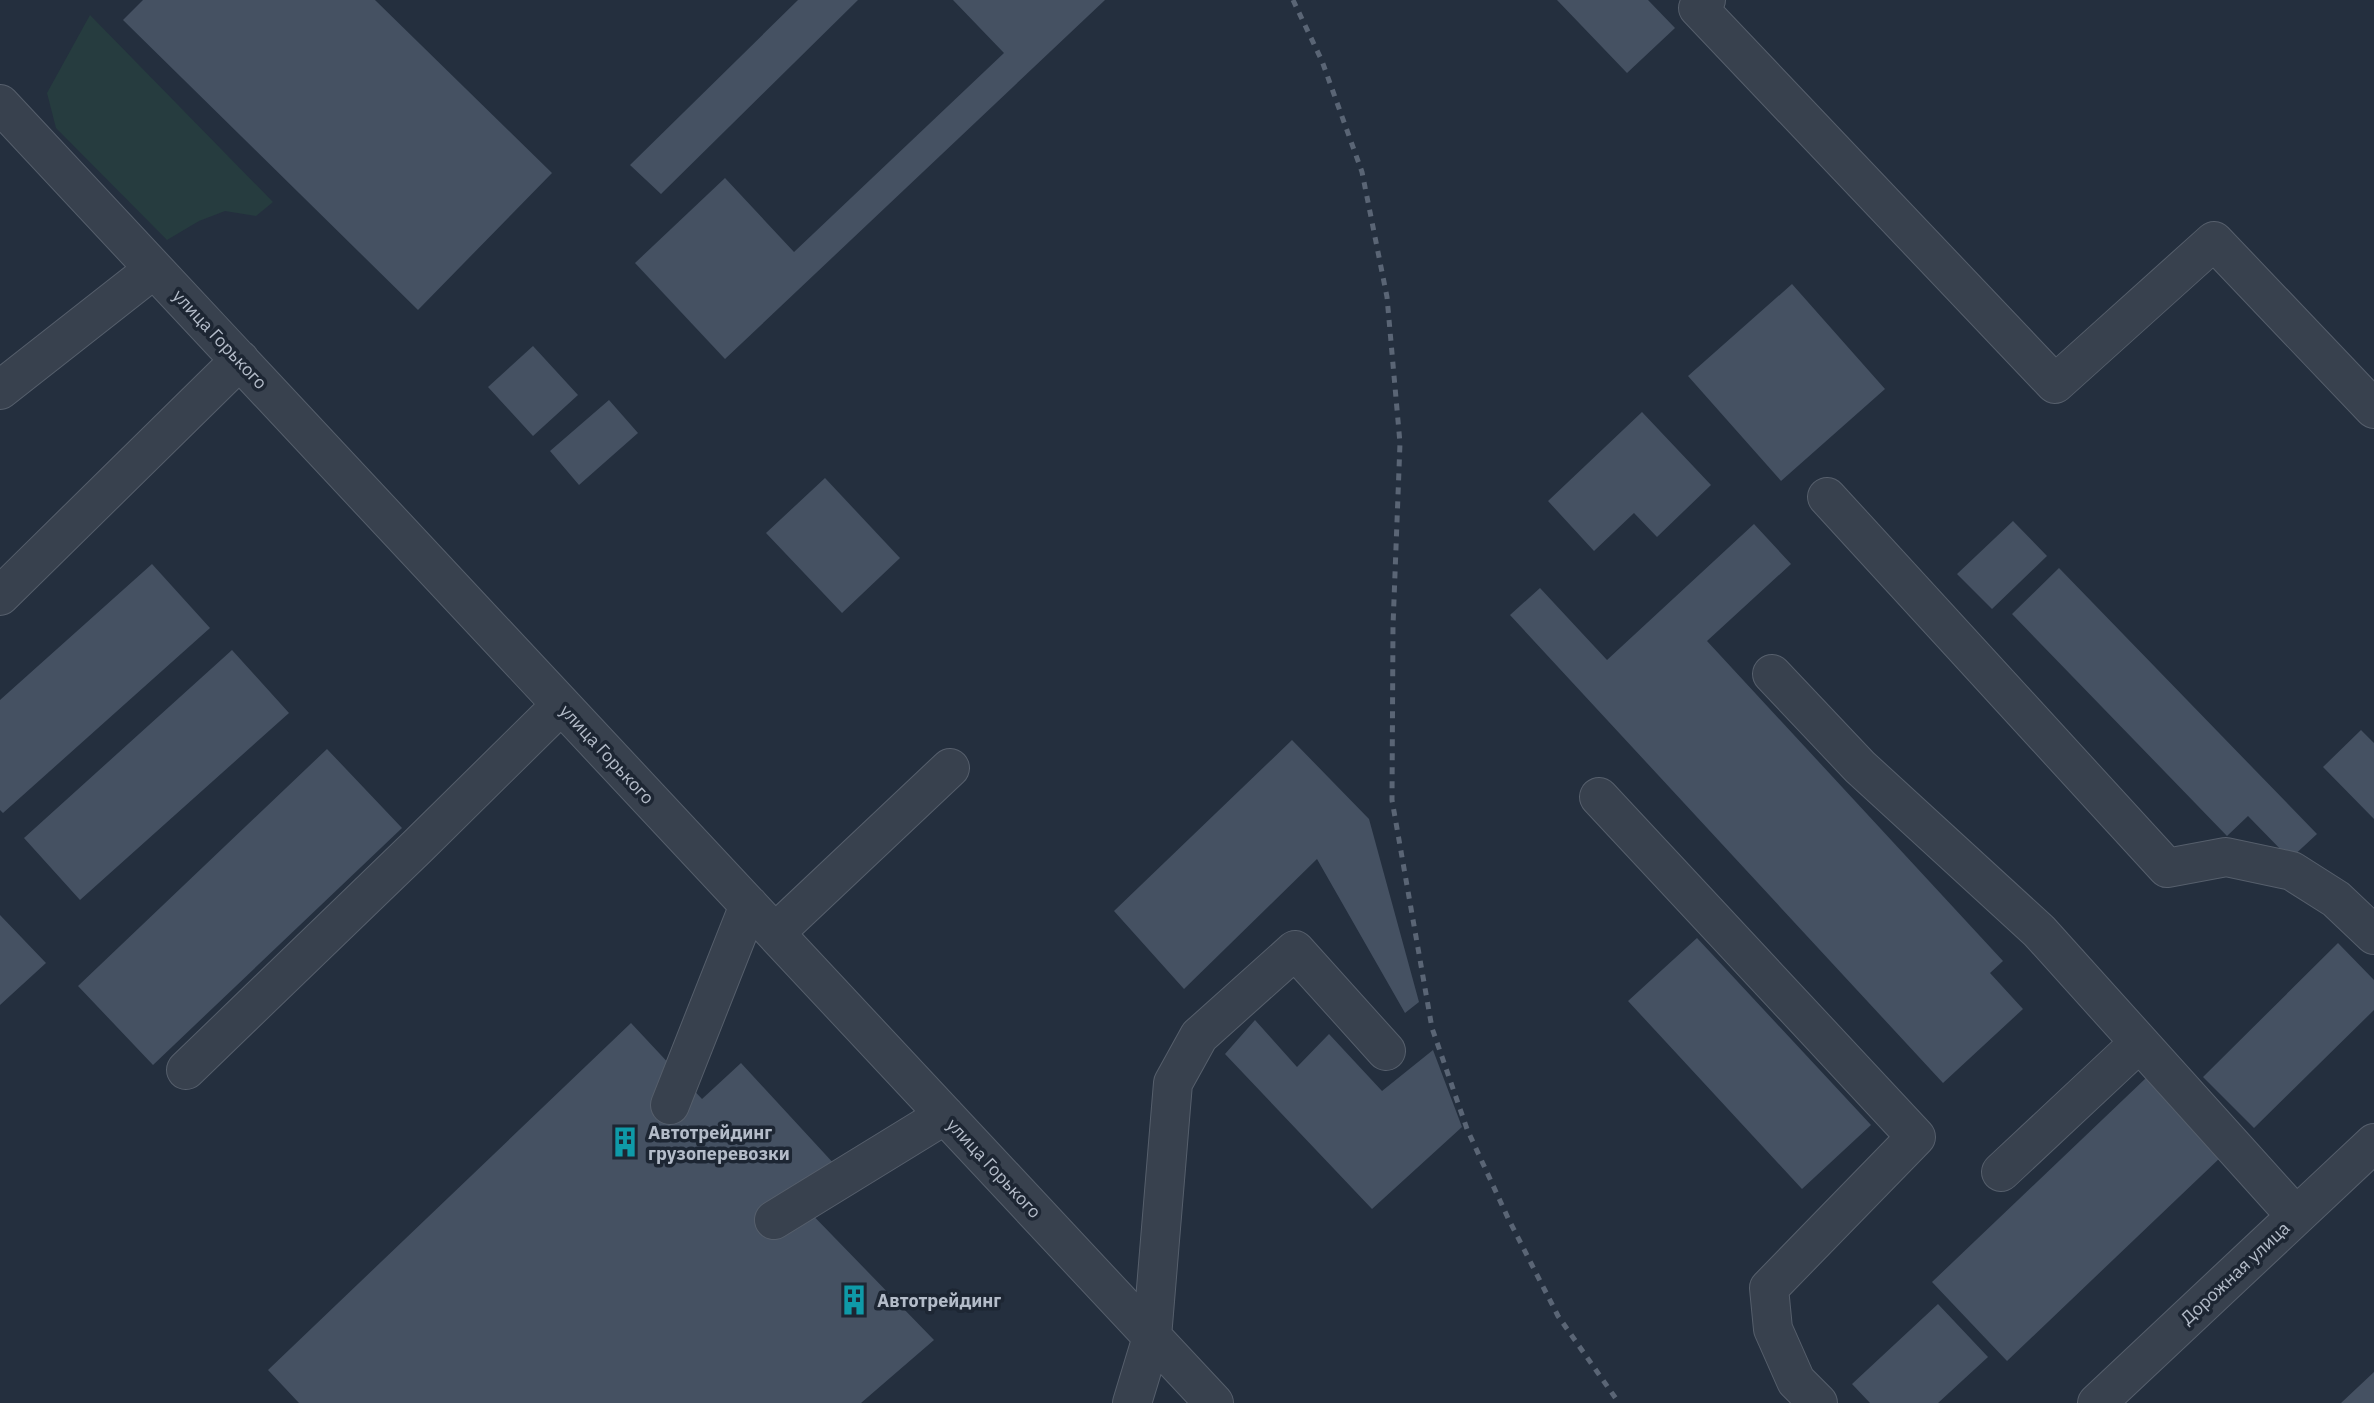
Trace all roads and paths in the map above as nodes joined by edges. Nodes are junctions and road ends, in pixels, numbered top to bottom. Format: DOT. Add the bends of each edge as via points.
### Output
graph roads {
  1 [pos="1706,0"];
  2 [pos="0,104"];
  3 [pos="154,269"];
  4 [pos="240,360"];
  5 [pos="0,390"];
  6 [pos="2374,409"];
  7 [pos="1827,497"];
  8 [pos="0,596"];
  9 [pos="1772,674"];
  10 [pos="561,705"];
  11 [pos="950,768"];
  12 [pos="1599,797"];
  13 [pos="749,905"];
  14 [pos="775,933"];
  15 [pos="2374,935"];
  16 [pos="2139,1043"];
  17 [pos="1386,1051"];
  18 [pos="186,1070"];
  19 [pos="670,1105"];
  20 [pos="945,1115"];
  21 [pos="2374,1143"];
  22 [pos="2001,1172"];
  23 [pos="2296,1216"];
  24 [pos="774,1220"];
  25 [pos="1152,1337"];
  26 [pos="1132,1403"];
  27 [pos="1214,1403"];
  28 [pos="1818,1403"];
  29 [pos="2096,1403"];
  1 -- 6 [label="street" via="1698,8 2055,384 2214,241"];
  2 -- 3 [label="street, улица Горького"];
  3 -- 4 [label="street, улица Горького"];
  3 -- 5 [label="street"];
  4 -- 8 [label="street"];
  4 -- 10 [label="street, улица Горького"];
  7 -- 15 [label="street" via="2167,868 2226,857 2292,871 2336,899"];
  9 -- 16 [label="street" via="1860,767 2039,931"];
  10 -- 13 [label="street, улица Горького"];
  10 -- 18 [label="street"];
  11 -- 14 [label="street"];
  12 -- 28 [label="street" via="1916,1137 1769,1287 1773,1329 1796,1381"];
  13 -- 14 [label="street, улица Горького"];
  13 -- 19 [label="street"];
  14 -- 20 [label="street, улица Горького"];
  16 -- 22 [label="street"];
  16 -- 23 [label="street"];
  17 -- 25 [label="street" via="1295,950 1199,1036 1173,1083"];
  20 -- 24 [label="street"];
  20 -- 25 [label="street, улица Горького"];
  21 -- 23 [label="street, Дорожная улица"];
  23 -- 29 [label="street, Дорожная улица"];
  25 -- 26 [label="street"];
  25 -- 27 [label="street, улица Горького"];
}
